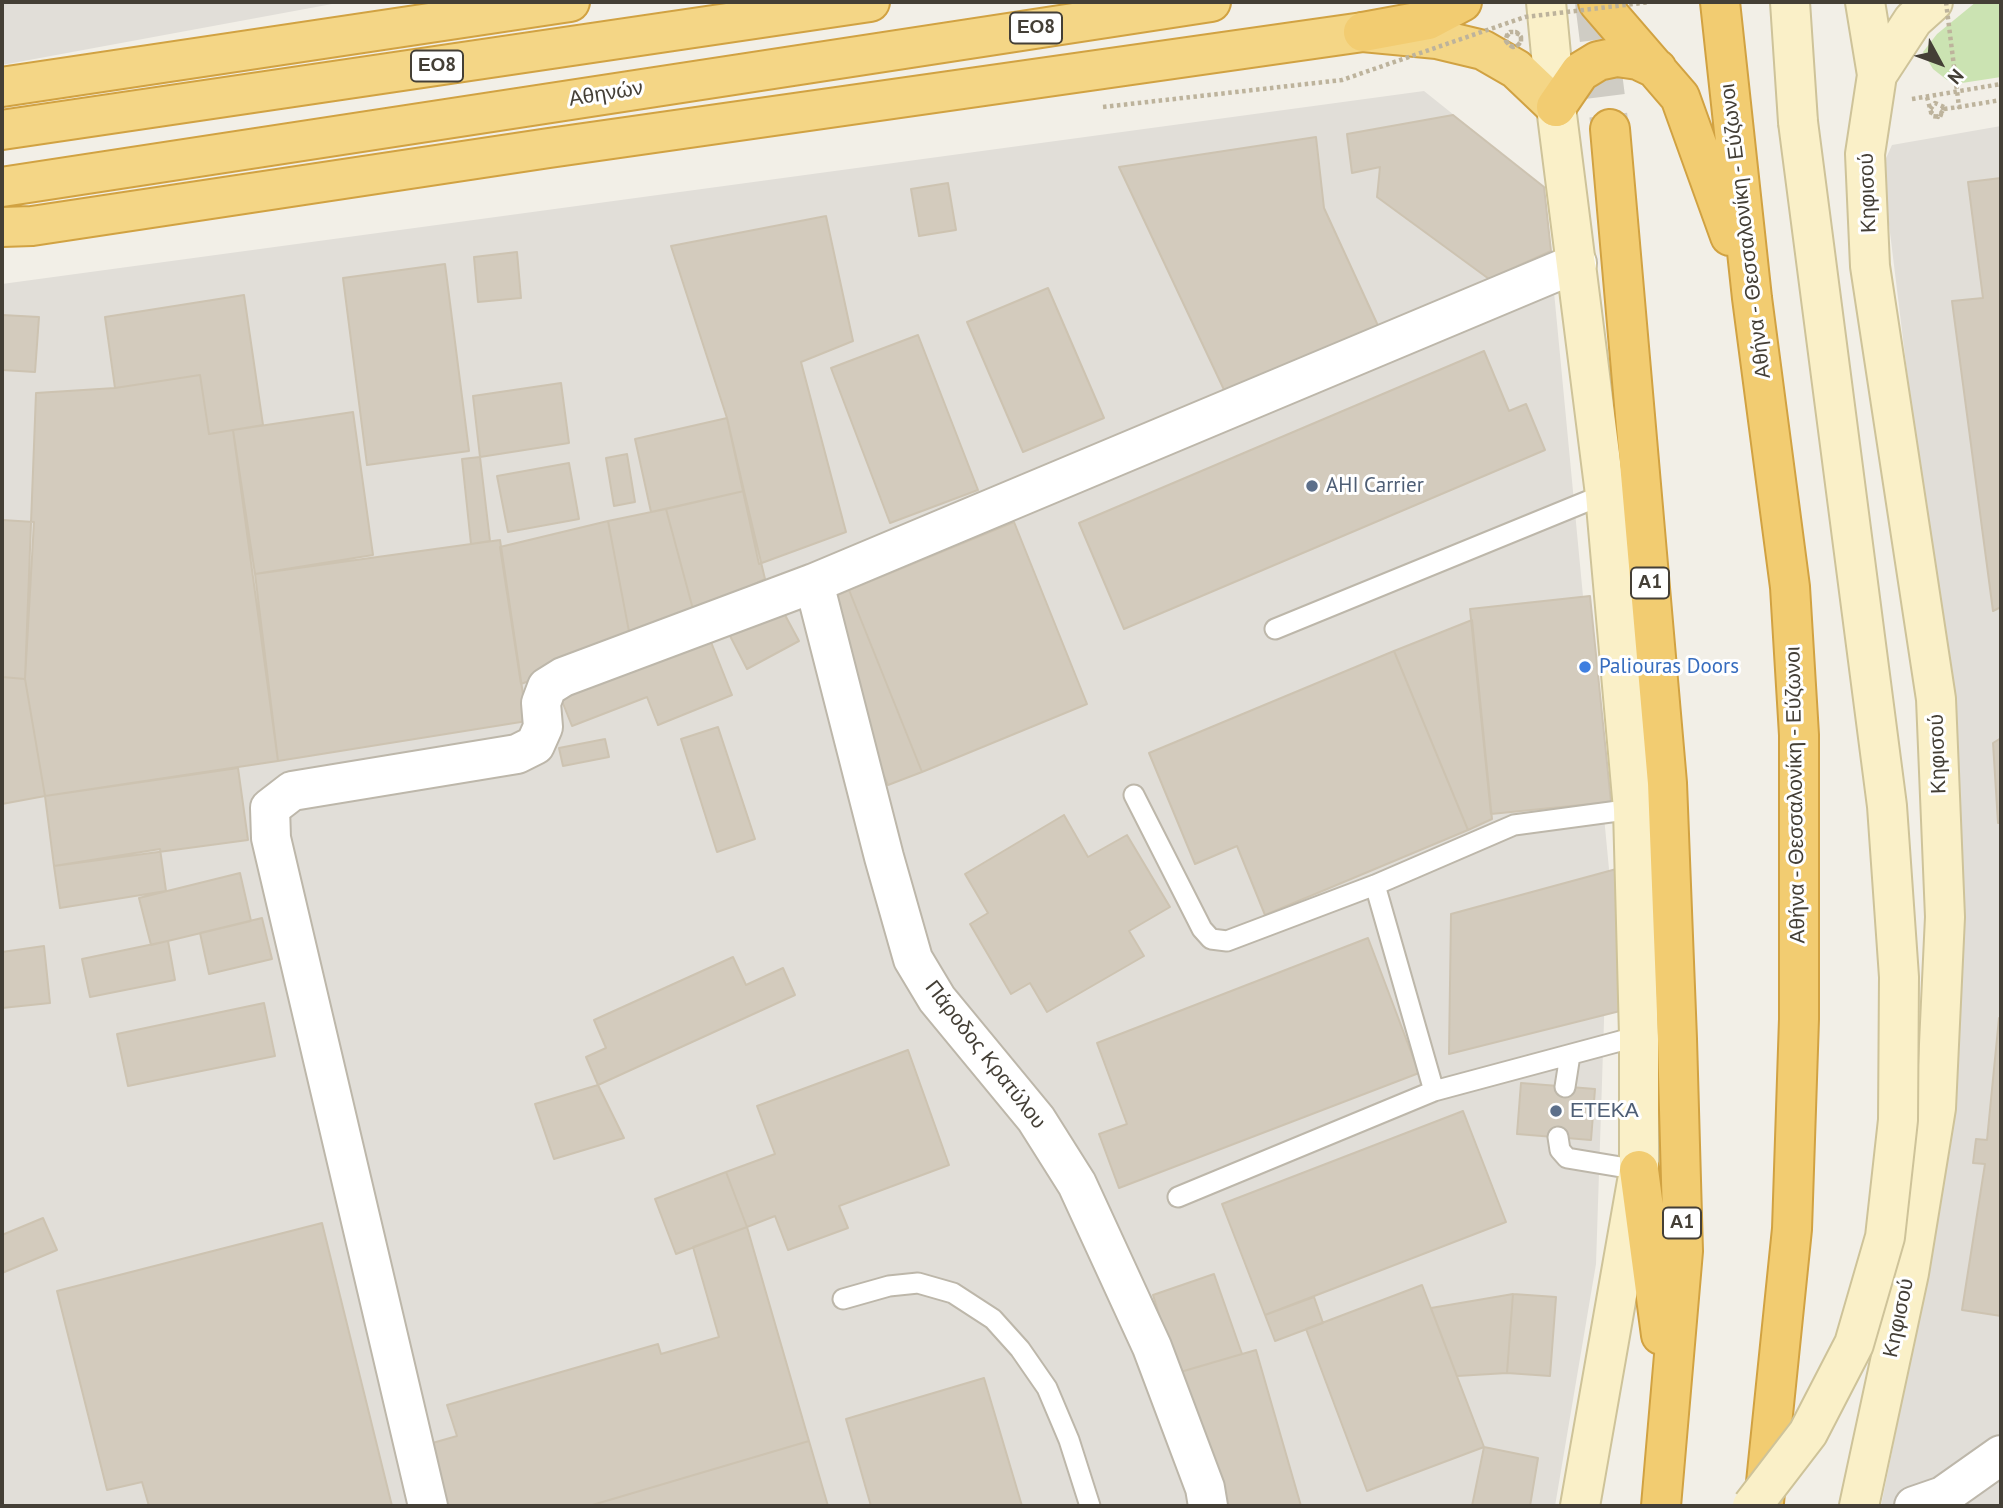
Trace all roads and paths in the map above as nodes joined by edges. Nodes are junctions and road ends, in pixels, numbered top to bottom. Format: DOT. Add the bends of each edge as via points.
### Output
graph roads {
  1 [pos="570,2"];
  2 [pos="1211,2"];
  3 [pos="1462,2"];
  4 [pos="1546,2"];
  5 [pos="1598,2"];
  6 [pos="1650,2"];
  7 [pos="1720,2"];
  8 [pos="1790,2"];
  9 [pos="1865,2"];
  10 [pos="1933,2"];
  11 [pos="1946,2"];
  12 [pos="862,3"];
  13 [pos="1363,32"];
  14 [pos="1510,33"];
  15 [pos="1657,69"];
  16 [pos="1877,75"];
  17 [pos="2001,84"];
  18 [pos="2,87"];
  19 [pos="2001,100"];
  20 [pos="1103,107"];
  21 [pos="1556,107"];
  22 [pos="1959,107"];
  23 [pos="1610,129"];
  24 [pos="2,130"];
  25 [pos="2,187"];
  26 [pos="2,227"];
  27 [pos="1577,262"];
  28 [pos="1752,298"];
  29 [pos="1605,494"];
  30 [pos="814,583"];
  31 [pos="1275,629"];
  32 [pos="1134,795"];
  33 [pos="1633,809"];
  34 [pos="1375,885"];
  35 [pos="1639,1036"];
  36 [pos="1570,1055"];
  37 [pos="1565,1087"];
  38 [pos="1434,1091"];
  39 [pos="1558,1137"];
  40 [pos="1639,1170"];
  41 [pos="1178,1197"];
  42 [pos="843,1299"];
  43 [pos="1670,1406"];
  44 [pos="2001,1455"];
  45 [pos="428,1506"];
  46 [pos="1090,1506"];
  47 [pos="1208,1506"];
  48 [pos="1580,1506"];
  49 [pos="1661,1506"];
  50 [pos="1752,1506"];
  51 [pos="1763,1506"];
  52 [pos="1858,1506"];
  53 [pos="1914,1506"];
  1 -- 18 [label="highway"];
  2 -- 25 [label="highway, Αθηνών / ΕΟ8"];
  3 -- 13 [label="highway" via="1428,20"];
  4 -- 21 [label="main road"];
  5 -- 15 [label="highway"];
  6 -- 20 [label="path, bridge" via="1525,17 1342,80"];
  7 -- 28 [label="highway, Αθήνα - Θεσσαλονίκη - Εύζωνοι"];
  8 -- 50 [label="main road, bridge" via="1798,122 1887,806 1899,977 1898,1120 1885,1237 1854,1344 1808,1433"];
  9 -- 16 [label="main road, Κηφισού"];
  10 -- 16 [label="main road" via="1913,20"];
  11 -- 22 [label="path, bridge"];
  12 -- 24 [label="highway, ΕΟ8"];
  13 -- 21 [label="highway" via="1437,39 1483,50 1516,69"];
  13 -- 26 [label="highway"];
  14 -- 14 [label="path, bridge" via="1506,37 1506,41 1508,44 1511,46 1515,47 1518,45 1521,42 1521,39 1520,35 1514,32 1510,32 1507,35 1506,39 1507,42 1509,45 1513,47 1517,46 1519,44 1521,41 1521,37 1519,34 1516,32"];
  15 -- 21 [label="highway" via="1617,57 1598,61 1580,72"];
  15 -- 28 [label="highway" via="1672,84 1686,111"];
  16 -- 52 [label="main road, Κηφισού" via="1865,154 1870,266 1936,698 1945,917 1936,1108 1909,1273"];
  17 -- 22 [label="path, bridge" via="1927,97 1929,110 1930,113 1932,116 1936,117 1940,117 1943,114 1944,111 1944,107 1935,103 1930,107 1929,111 1931,115 1934,117 1938,117 1941,116 1944,113 1944,109"];
  19 -- 22 [label="path, bridge"];
  21 -- 27 [label="main road"];
  23 -- 43 [label="highway, Α1" via="1667,783 1682,1251"];
  27 -- 29 [label="main road"];
  27 -- 30 [label="street"];
  28 -- 51 [label="highway, Αθήνα - Θεσσαλονίκη - Εύζωνοι" via="1790,587 1800,735 1799,1019 1792,1229"];
  29 -- 31 [label="lane"];
  29 -- 33 [label="main road"];
  30 -- 45 [label="street" via="563,677 547,687 541,703 543,727 535,745 517,754 292,791 270,807 271,838"];
  30 -- 47 [label="street, Πάροδος Κρατύλου" via="913,959 937,999 1036,1119 1077,1184 1152,1347"];
  32 -- 34 [label="lane" via="1211,939 1227,941"];
  33 -- 34 [label="lane" via="1514,825"];
  33 -- 35 [label="main road"];
  34 -- 38 [label="lane"];
  35 -- 36 [label="lane"];
  35 -- 40 [label="main road"];
  36 -- 37 [label="lane"];
  36 -- 38 [label="lane"];
  38 -- 41 [label="lane"];
  39 -- 40 [label="lane" via="1567,1158"];
  40 -- 43 [label="highway"];
  40 -- 48 [label="main road"];
  42 -- 46 [label="lane" via="919,1283 953,1293 993,1320 1048,1388"];
  43 -- 49 [label="highway, Α1"];
  44 -- 53 [label="street" via="1943,1496"];
}
